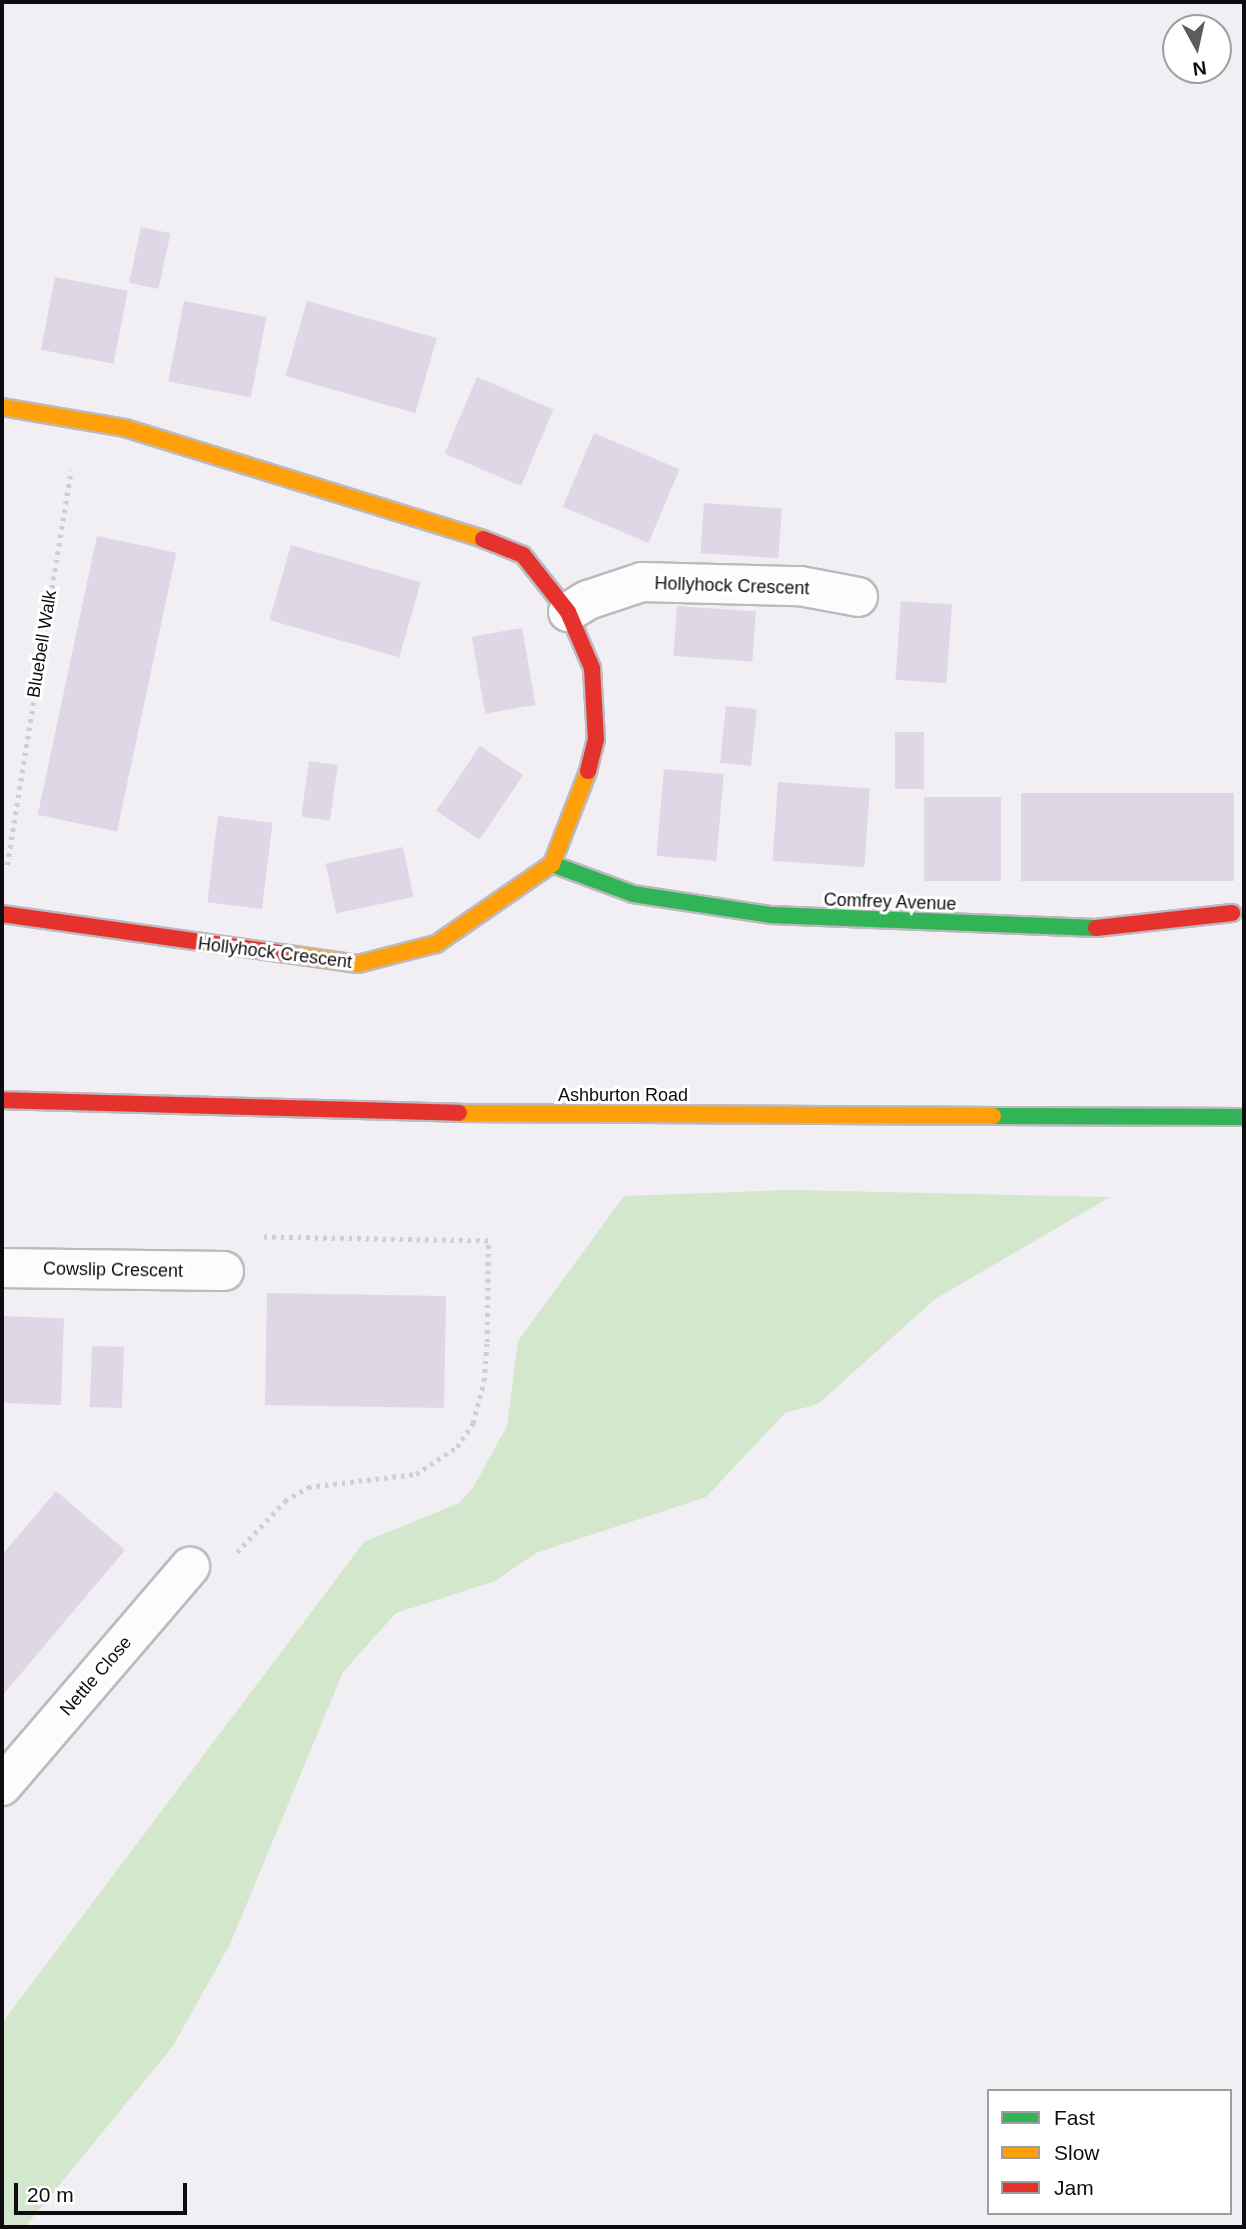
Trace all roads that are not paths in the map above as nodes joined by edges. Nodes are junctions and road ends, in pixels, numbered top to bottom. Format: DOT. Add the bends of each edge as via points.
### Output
graph roads {
  1 [pos="2,407"];
  2 [pos="858,597"];
  3 [pos="568,612"];
  4 [pos="552,864"];
  5 [pos="1232,913"];
  6 [pos="2,914"];
  7 [pos="2,1100"];
  8 [pos="1244,1116"];
  9 [pos="2,1268"];
  10 [pos="224,1271"];
  11 [pos="190,1567"];
  12 [pos="2,1786"];
  1 -- 3 [label="street" via="125,428 473,536 523,555"];
  2 -- 3 [label="street, Hollyhock Crescent" via="800,586 642,582 588,600"];
  3 -- 4 [label="street" via="592,668 596,739 583,790"];
  4 -- 5 [label="street, Comfrey Avenue" via="633,894 771,915 1108,928"];
  4 -- 6 [label="street, Hollyhock Crescent" via="436,944 358,964"];
  7 -- 8 [label="street, Ashburton Road" via="399,1113"];
  9 -- 10 [label="street, Cowslip Crescent"];
  11 -- 12 [label="street, Nettle Close"];
}
